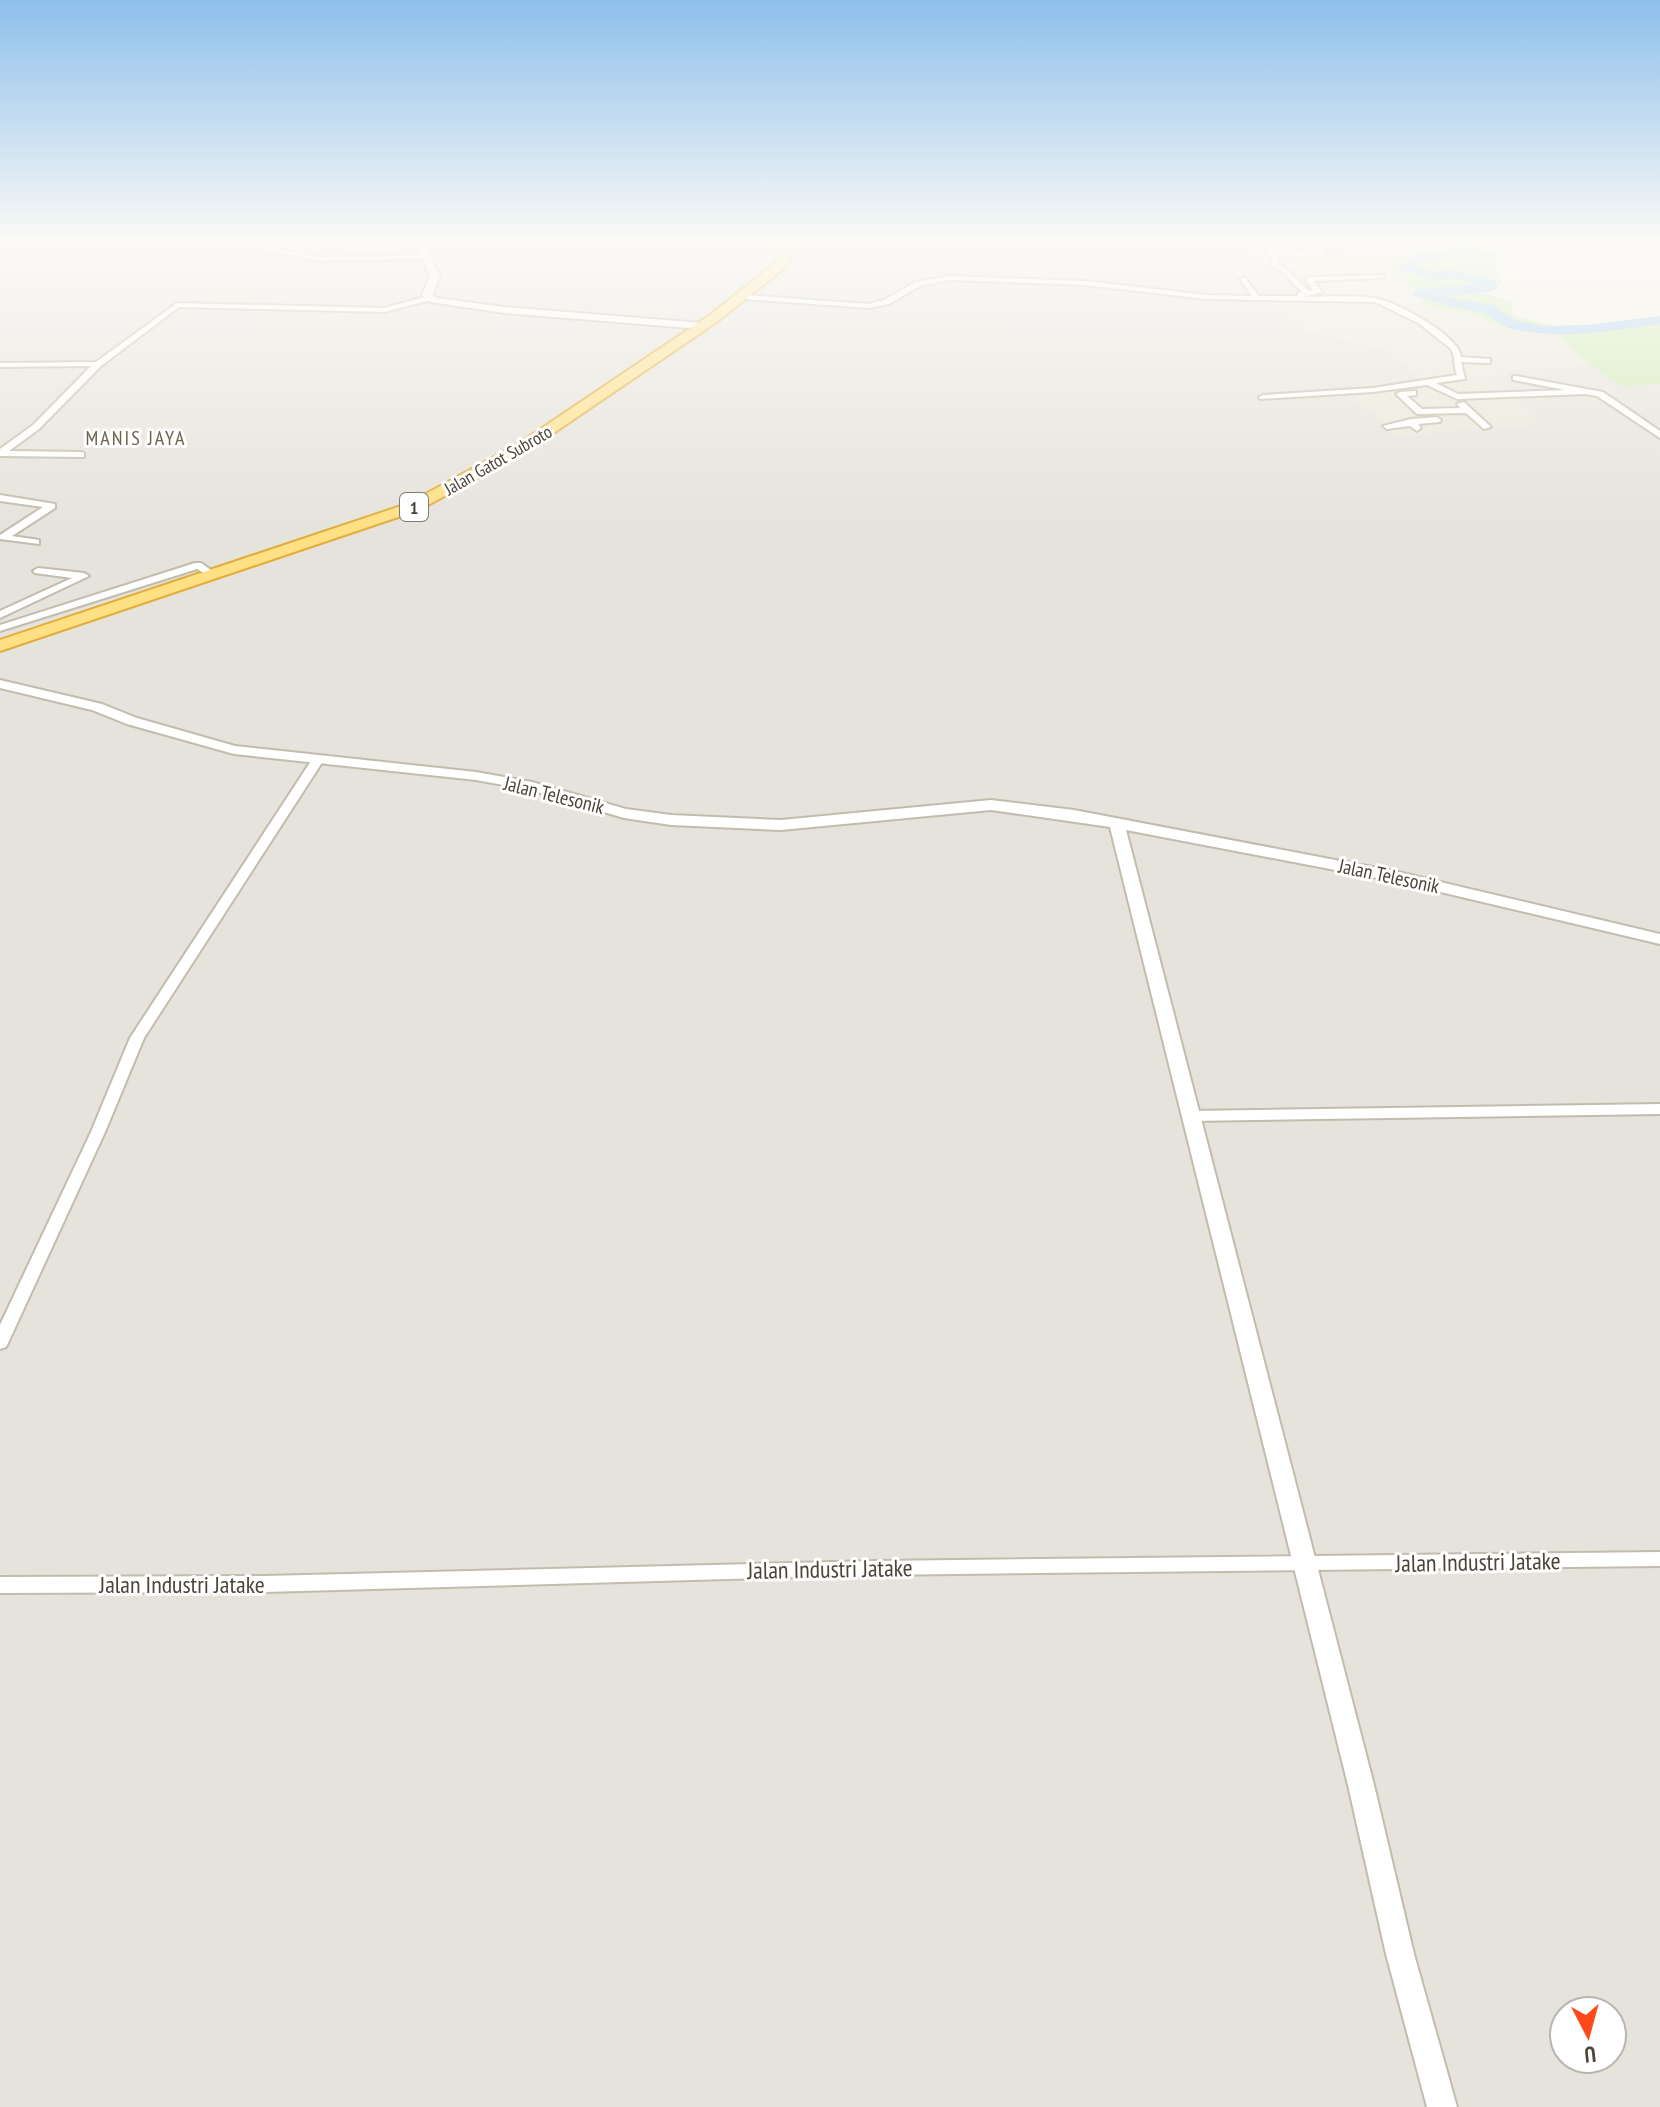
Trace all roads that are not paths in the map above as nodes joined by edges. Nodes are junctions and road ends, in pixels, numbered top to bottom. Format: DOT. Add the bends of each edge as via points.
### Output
graph roads {
  1 [pos="135,336"];
  2 [pos="687,336"];
  3 [pos="1441,336"];
  4 [pos="1458,359"];
  5 [pos="1487,361"];
  6 [pos="98,364"];
  7 [pos="0,365"];
  8 [pos="1473,369"];
  9 [pos="1460,370"];
  10 [pos="1516,378"];
  11 [pos="1429,383"];
  12 [pos="1445,391"];
  13 [pos="1588,391"];
  14 [pos="1263,397"];
  15 [pos="1457,397"];
  16 [pos="1468,410"];
  17 [pos="1439,412"];
  18 [pos="1387,426"];
  19 [pos="1487,427"];
  20 [pos="1660,435"];
  21 [pos="0,453"];
  22 [pos="81,455"];
  23 [pos="0,498"];
  24 [pos="36,542"];
  25 [pos="38,571"];
  26 [pos="213,575"];
  27 [pos="0,615"];
  28 [pos="0,628"];
  29 [pos="0,646"];
  30 [pos="0,684"];
  31 [pos="317,761"];
  32 [pos="1117,823"];
  33 [pos="1660,939"];
  34 [pos="1660,1109"];
  35 [pos="1190,1116"];
  36 [pos="0,1343"];
  37 [pos="1660,1559"];
  38 [pos="1305,1565"];
  39 [pos="0,1585"];
  40 [pos="1442,2107"];
  1 -- 6 [label="street"];
  2 -- 26 [label="highway, Jalan Gatot Subroto / 1" via="525,446 413,507"];
  3 -- 4 [label="street"];
  4 -- 5 [label="street"];
  4 -- 9 [label="street"];
  6 -- 7 [label="street"];
  6 -- 21 [label="street" via="36,427"];
  8 -- 9 [label="street"];
  9 -- 11 [label="street" via="1461,378"];
  10 -- 13 [label="street"];
  11 -- 12 [label="street"];
  11 -- 14 [label="street"];
  12 -- 15 [label="street"];
  12 -- 17 [label="street" via="1400,394 1416,410"];
  13 -- 15 [label="street"];
  13 -- 20 [label="street"];
  15 -- 16 [label="street"];
  16 -- 17 [label="street"];
  16 -- 19 [label="street"];
  17 -- 18 [label="street" via="1444,420"];
  21 -- 22 [label="street"];
  23 -- 24 [label="street" via="52,506 3,537"];
  25 -- 27 [label="street" via="84,576"];
  26 -- 28 [label="street" via="198,565"];
  26 -- 29 [label="highway, Jalan Gatot Subroto / 1"];
  30 -- 31 [label="street, Jalan Telesonik" via="97,707 211,745"];
  31 -- 32 [label="street, Jalan Telesonik" via="532,786 640,817 671,820 781,825 991,805"];
  31 -- 36 [label="street" via="137,1038"];
  32 -- 33 [label="street, Jalan Telesonik" via="1398,877"];
  32 -- 35 [label="street"];
  34 -- 35 [label="street"];
  35 -- 38 [label="street"];
  37 -- 38 [label="street, Jalan Industri Jatake"];
  38 -- 39 [label="street, Jalan Industri Jatake"];
  38 -- 40 [label="street"];
}
